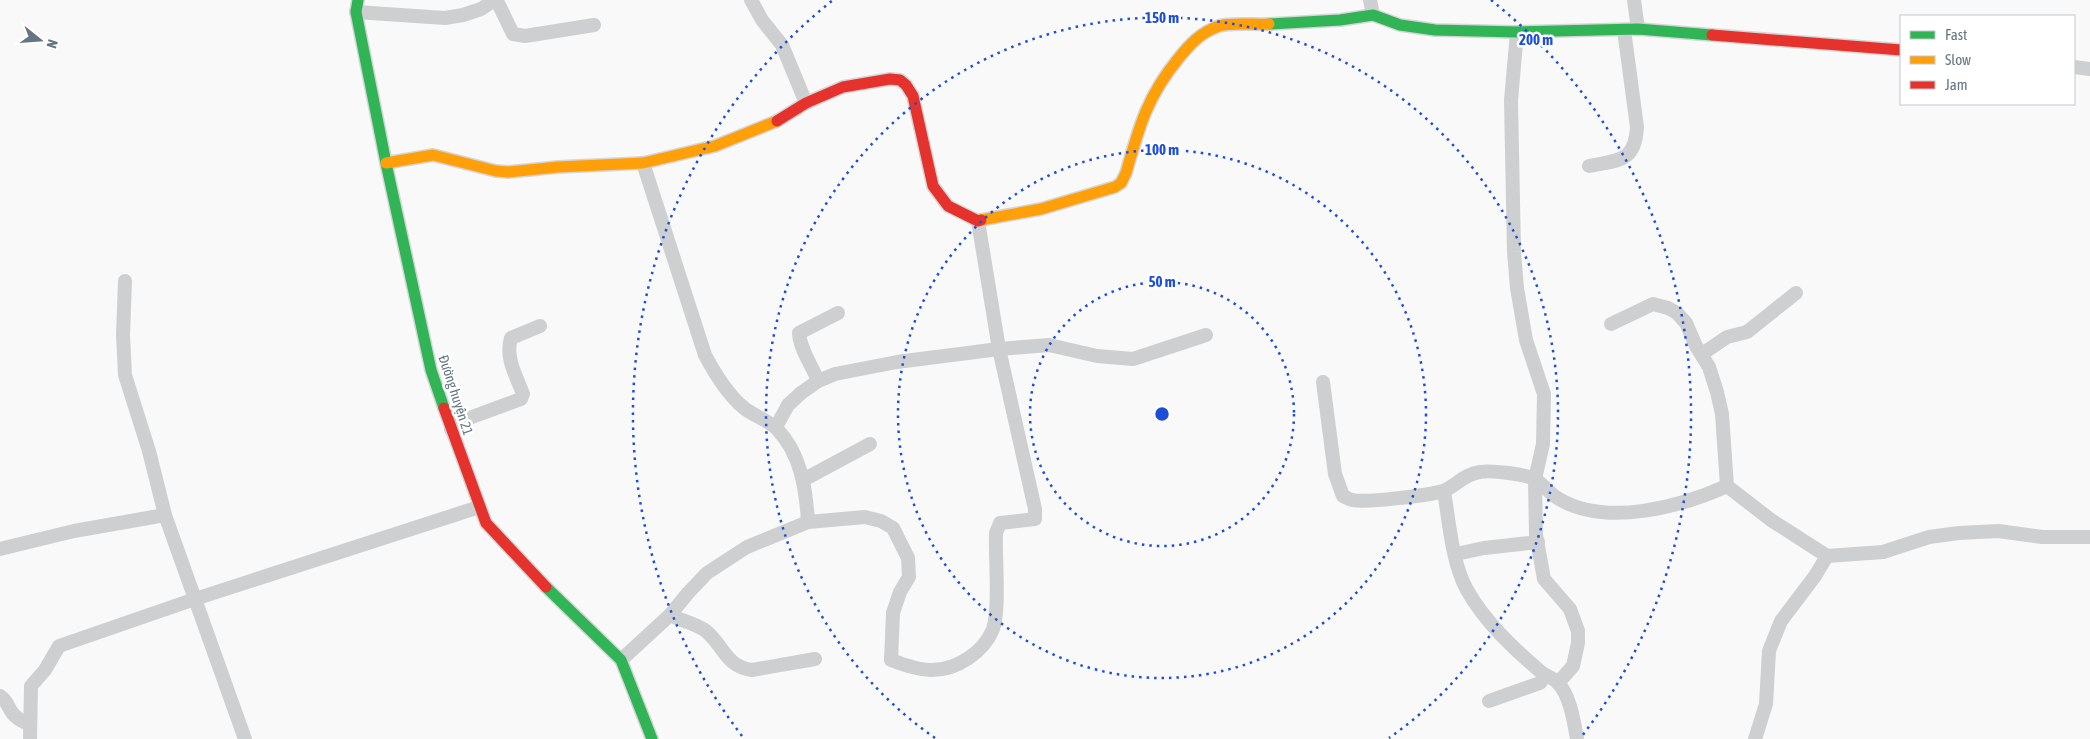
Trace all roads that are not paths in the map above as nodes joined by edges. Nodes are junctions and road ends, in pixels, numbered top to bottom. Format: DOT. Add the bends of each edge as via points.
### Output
graph roads {
  1 [pos="751,0"];
  2 [pos="1370,0"];
  3 [pos="1634,0"];
  4 [pos="357,6"];
  5 [pos="1373,15"];
  6 [pos="594,25"];
  7 [pos="1638,28"];
  8 [pos="1624,30"];
  9 [pos="1517,32"];
  10 [pos="1900,50"];
  11 [pos="2075,67"];
  12 [pos="2090,69"];
  13 [pos="806,103"];
  14 [pos="386,162"];
  15 [pos="643,163"];
  16 [pos="1588,166"];
  17 [pos="978,221"];
  18 [pos="125,281"];
  19 [pos="1796,293"];
  20 [pos="838,313"];
  21 [pos="1612,324"];
  22 [pos="540,326"];
  23 [pos="1206,335"];
  24 [pos="999,349"];
  25 [pos="1702,354"];
  26 [pos="818,381"];
  27 [pos="1323,382"];
  28 [pos="776,427"];
  29 [pos="451,429"];
  30 [pos="870,444"];
  31 [pos="1535,479"];
  32 [pos="803,480"];
  33 [pos="1727,486"];
  34 [pos="1444,490"];
  35 [pos="479,506"];
  36 [pos="165,515"];
  37 [pos="808,522"];
  38 [pos="2090,538"];
  39 [pos="1538,542"];
  40 [pos="0,548"];
  41 [pos="1456,554"];
  42 [pos="1827,556"];
  43 [pos="195,598"];
  44 [pos="670,615"];
  45 [pos="815,659"];
  46 [pos="621,660"];
  47 [pos="1551,679"];
  48 [pos="0,696"];
  49 [pos="1489,701"];
  50 [pos="30,720"];
  51 [pos="30,739"];
  52 [pos="245,739"];
  53 [pos="652,739"];
  54 [pos="1577,739"];
  55 [pos="1755,739"];
  1 -- 13 [label="street" via="782,45"];
  2 -- 5 [label="street"];
  3 -- 7 [label="street"];
  4 -- 6 [label="street" via="445,18 463,15 496,2 513,34 525,36"];
  4 -- 14 [label="street, Đường huyện 21"];
  5 -- 9 [label="street" via="1416,29"];
  5 -- 17 [label="street" via="1292,24 1229,24 1210,29 1190,44 1156,89 1141,122 1121,183 1106,191 1041,209"];
  7 -- 8 [label="street"];
  7 -- 10 [label="street"];
  8 -- 9 [label="street"];
  8 -- 16 [label="street" via="1637,127 1636,142 1622,159"];
  9 -- 31 [label="street" via="1511,100 1514,252 1526,340 1544,394 1543,444"];
  11 -- 12 [label="street"];
  13 -- 15 [label="street" via="775,122 715,146"];
  13 -- 17 [label="street" via="843,87 884,79 900,80 913,96 929,174 939,195 948,206"];
  14 -- 15 [label="street" via="433,155 508,172"];
  14 -- 29 [label="street, Đường huyện 21" via="431,370"];
  15 -- 28 [label="street" via="705,355 716,375 744,408"];
  17 -- 24 [label="street"];
  18 -- 36 [label="street" via="125,375"];
  19 -- 25 [label="street" via="1747,332 1727,336"];
  20 -- 26 [label="street" via="799,333 800,344"];
  21 -- 25 [label="street" via="1653,304 1668,308 1686,323"];
  22 -- 29 [label="street" via="511,338 508,347 513,372 523,394 521,399 472,417"];
  23 -- 24 [label="street" via="1133,359 1097,356 1049,345"];
  24 -- 26 [label="street" via="897,362 835,374"];
  24 -- 37 [label="street" via="1035,519 1000,523 996,533 993,629 981,648 967,659 933,670 904,666 891,660 893,612 909,577 908,558 893,528 865,517"];
  25 -- 33 [label="street" via="1709,367 1722,414"];
  26 -- 28 [label="street" via="788,406"];
  27 -- 34 [label="street" via="1335,474 1343,496 1364,501"];
  28 -- 32 [label="street" via="795,456"];
  29 -- 35 [label="street, Đường huyện 21"];
  30 -- 32 [label="street"];
  31 -- 33 [label="street" via="1559,499 1599,512 1640,512 1689,501"];
  31 -- 34 [label="street" via="1481,471"];
  31 -- 39 [label="street"];
  32 -- 37 [label="street"];
  33 -- 42 [label="street" via="1771,520"];
  34 -- 41 [label="street"];
  35 -- 43 [label="street"];
  35 -- 46 [label="street, Đường huyện 21" via="486,523 568,610"];
  36 -- 40 [label="street"];
  36 -- 43 [label="street"];
  37 -- 44 [label="street" via="746,547 724,560 707,573"];
  38 -- 42 [label="street" via="2042,537 1998,531 1959,533 1929,537 1883,552"];
  39 -- 41 [label="street"];
  39 -- 47 [label="street" via="1544,579 1570,609 1578,632 1573,666"];
  41 -- 47 [label="street" via="1466,589 1473,600 1496,630"];
  42 -- 55 [label="street" via="1778,628 1769,651 1766,704"];
  43 -- 50 [label="street" via="59,646 31,686"];
  43 -- 52 [label="street"];
  44 -- 45 [label="street" via="706,632 729,660 743,669"];
  44 -- 46 [label="street"];
  46 -- 53 [label="street, Đường huyện 21"];
  47 -- 49 [label="street"];
  47 -- 54 [label="street" via="1572,709"];
  48 -- 50 [label="street" via="17,719"];
  50 -- 51 [label="street"];
}
